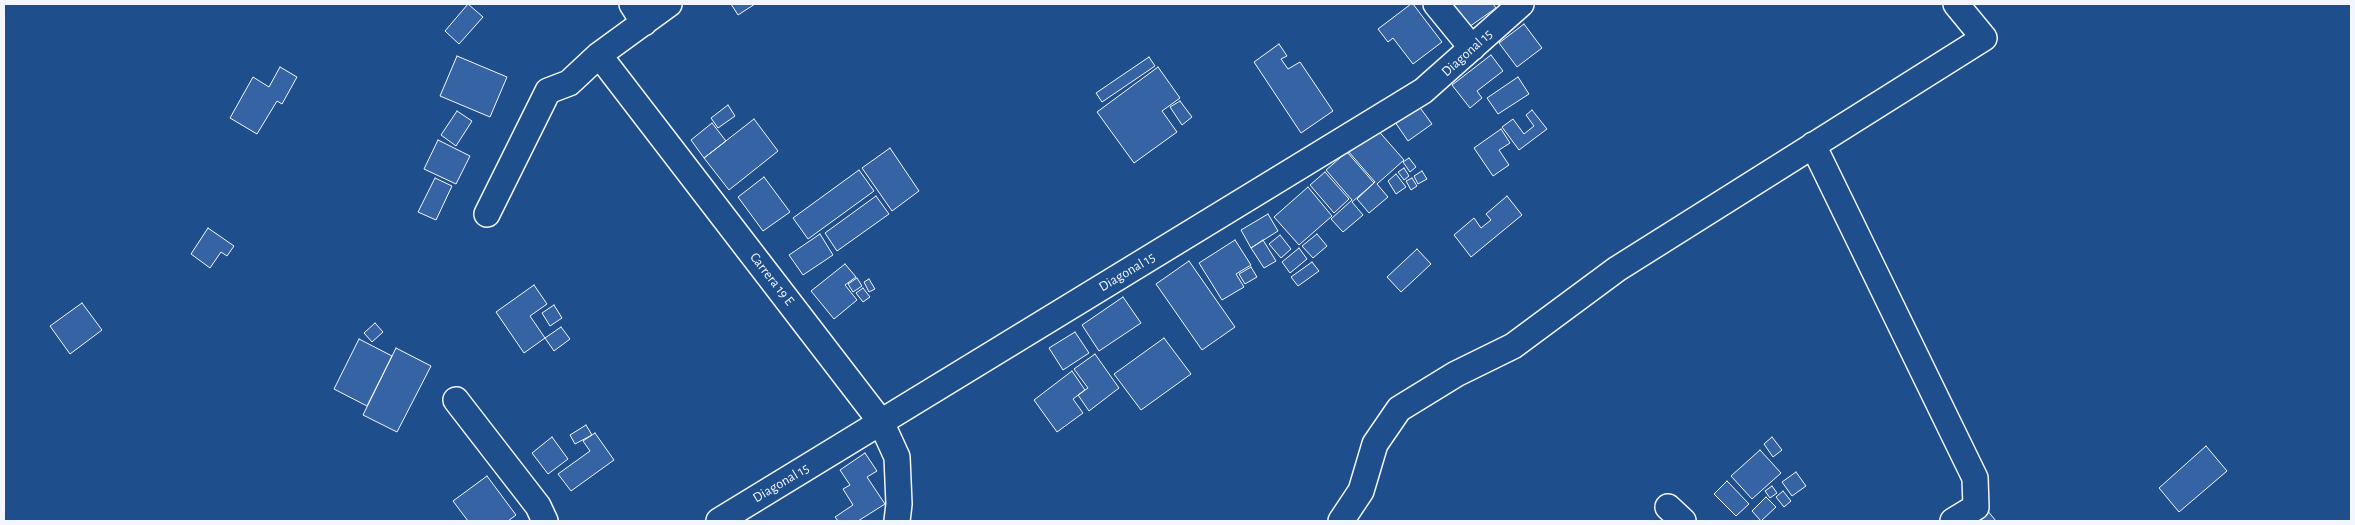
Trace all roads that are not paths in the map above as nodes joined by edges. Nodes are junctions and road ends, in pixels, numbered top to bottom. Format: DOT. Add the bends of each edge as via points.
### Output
graph roads {
  1 [pos="669,4"];
  2 [pos="1436,4"];
  3 [pos="1521,4"];
  4 [pos="1956,4"];
  5 [pos="638,13"];
  6 [pos="1472,48"];
  7 [pos="599,55"];
  8 [pos="1813,145"];
  9 [pos="487,214"];
  10 [pos="456,400"];
  11 [pos="882,422"];
  12 [pos="545,521"];
  13 [pos="719,521"];
  14 [pos="897,521"];
  15 [pos="1341,521"];
  16 [pos="1953,521"];
  1 -- 5 [label="street"];
  2 -- 6 [label="street"];
  3 -- 6 [label="street, Diagonal 15"];
  4 -- 8 [label="street" via="1984,38"];
  5 -- 7 [label="street"];
  6 -- 11 [label="street, Diagonal 15" via="1423,91"];
  7 -- 9 [label="street" via="569,83 548,90"];
  7 -- 11 [label="street, Carrera 19 E"];
  8 -- 15 [label="street" via="1617,269 1513,346 1456,374 1399,409 1375,444 1362,491"];
  8 -- 16 [label="street" via="1975,478 1976,506"];
  10 -- 12 [label="street" via="538,506"];
  11 -- 13 [label="street, Diagonal 15"];
  11 -- 14 [label="street, Carrera 19 E" via="897,457"];
}
